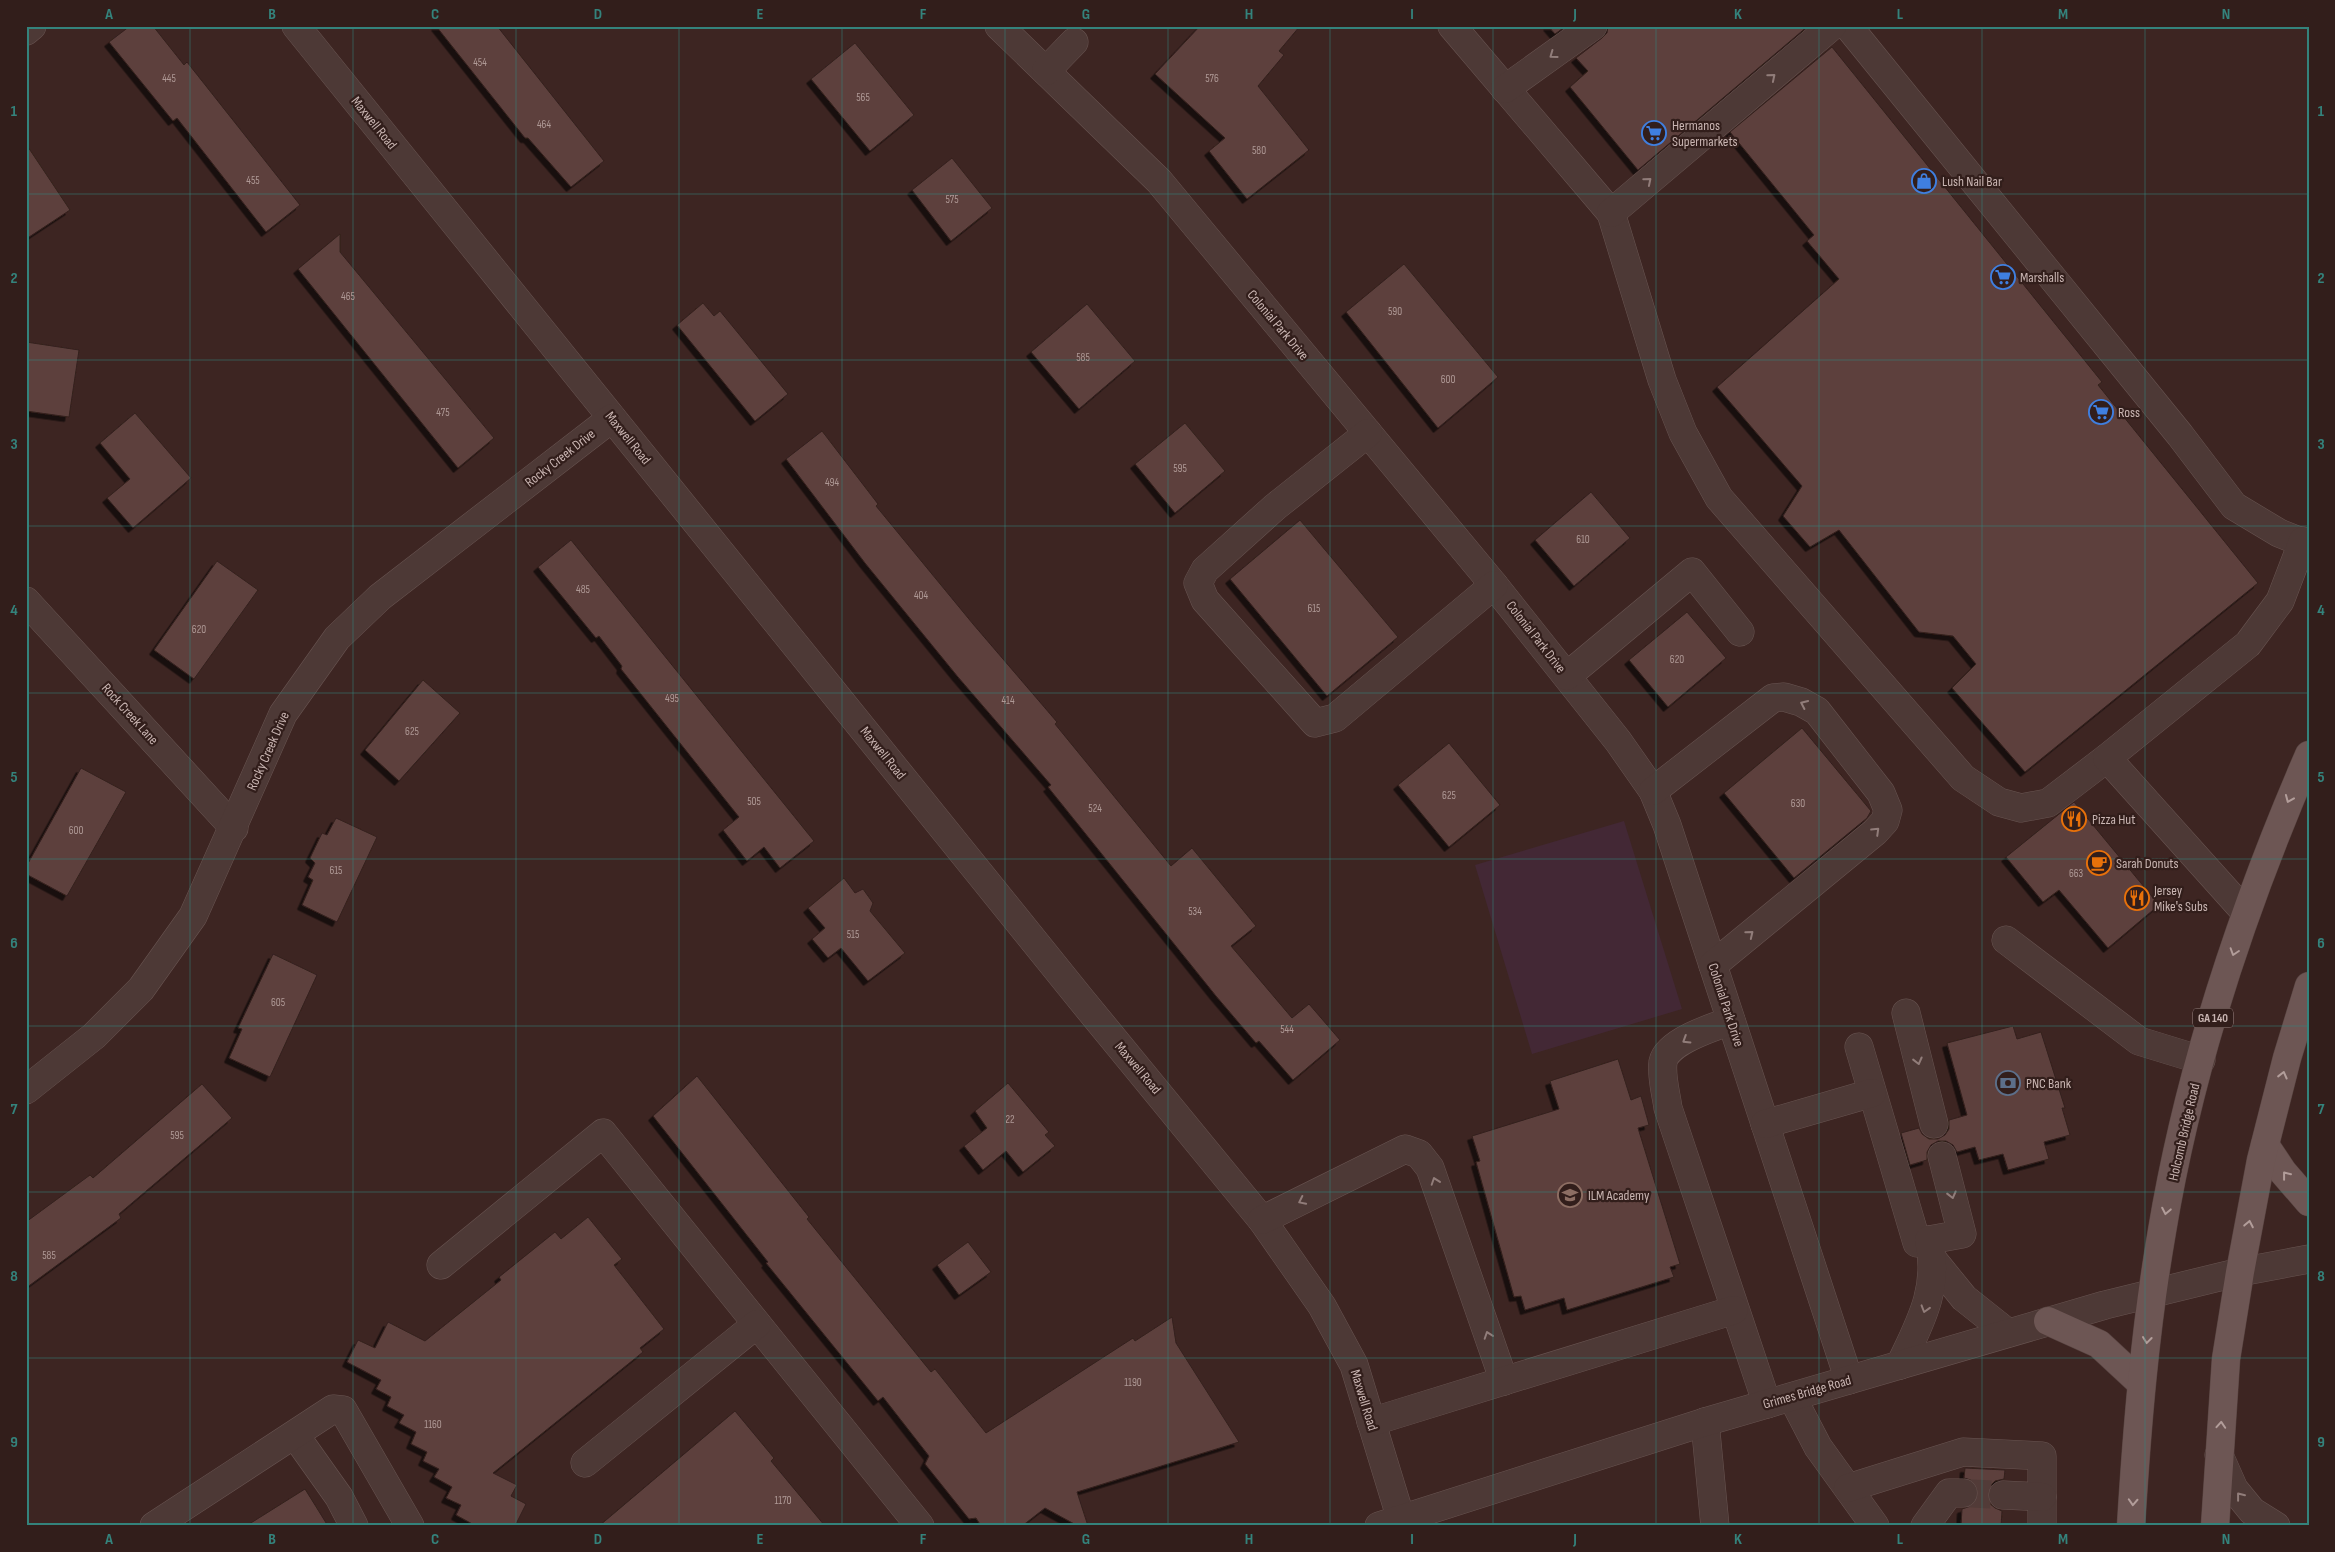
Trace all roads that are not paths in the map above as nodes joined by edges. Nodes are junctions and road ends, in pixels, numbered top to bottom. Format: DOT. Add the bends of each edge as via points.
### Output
graph roads {
  1 [pos="32,26"];
  2 [pos="296,26"];
  3 [pos="999,26"];
  4 [pos="1452,26"];
  5 [pos="1593,26"];
  6 [pos="1832,26"];
  7 [pos="1848,26"];
  8 [pos="26,31"];
  9 [pos="1074,42"];
  10 [pos="1046,71"];
  11 [pos="1506,89"];
  12 [pos="1611,213"];
  13 [pos="612,418"];
  14 [pos="1368,433"];
  15 [pos="2307,543"];
  16 [pos="1494,585"];
  17 [pos="26,601"];
  18 [pos="1740,632"];
  19 [pos="1567,676"];
  20 [pos="2309,755"];
  21 [pos="2107,758"];
  22 [pos="1653,791"];
  23 [pos="234,828"];
  24 [pos="2246,913"];
  25 [pos="2006,940"];
  26 [pos="1713,965"];
  27 [pos="2309,988"];
  28 [pos="1906,1013"];
  29 [pos="1731,1020"];
  30 [pos="1859,1047"];
  31 [pos="2201,1060"];
  32 [pos="26,1090"];
  33 [pos="1872,1093"];
  34 [pos="1764,1124"];
  35 [pos="1934,1124"];
  36 [pos="2265,1145"];
  37 [pos="1942,1156"];
  38 [pos="2309,1202"];
  39 [pos="1262,1220"];
  40 [pos="1931,1250"];
  41 [pos="2309,1259"];
  42 [pos="441,1265"];
  43 [pos="2240,1272"];
  44 [pos="2152,1292"];
  45 [pos="1734,1310"];
  46 [pos="2048,1321"];
  47 [pos="757,1324"];
  48 [pos="2008,1333"];
  49 [pos="1900,1365"];
  50 [pos="1849,1380"];
  51 [pos="1504,1381"];
  52 [pos="2142,1383"];
  53 [pos="1780,1400"];
  54 [pos="1371,1422"];
  55 [pos="1706,1422"];
  56 [pos="295,1435"];
  57 [pos="2219,1455"];
  58 [pos="585,1463"];
  59 [pos="1848,1488"];
  60 [pos="1963,1493"];
  61 [pos="2003,1495"];
  62 [pos="2042,1497"];
  63 [pos="1390,1522"];
  64 [pos="912,1523"];
  65 [pos="154,1526"];
  66 [pos="354,1526"];
  67 [pos="410,1526"];
  68 [pos="1715,1526"];
  69 [pos="1875,1526"];
  70 [pos="1925,1526"];
  71 [pos="2042,1526"];
  72 [pos="2131,1526"];
  73 [pos="2215,1526"];
  74 [pos="2276,1526"];
  1 -- 8 [label="street"];
  2 -- 13 [label="street, Maxwell Road"];
  3 -- 10 [label="street, Colonial Park Drive"];
  4 -- 11 [label="street"];
  5 -- 11 [label="street, one-way"];
  12 -- 6 [label="street, one-way"];
  7 -- 15 [label="street" via="2234,506 2279,533"];
  9 -- 10 [label="street"];
  10 -- 14 [label="street, Colonial Park Drive" via="1159,181"];
  11 -- 12 [label="street"];
  12 -- 21 [label="street" via="1662,380 1684,433 1719,498 1963,778 1999,802 2021,808 2048,803"];
  13 -- 23 [label="street, Rocky Creek Drive" via="380,597 337,638 283,714"];
  13 -- 39 [label="street, Maxwell Road"];
  14 -- 16 [label="street, Colonial Park Drive"];
  14 -- 16 [label="street" via="1205,570 1198,583 1204,600 1316,723 1335,718"];
  15 -- 21 [label="street" via="2280,601 2248,644"];
  16 -- 19 [label="street, Colonial Park Drive"];
  17 -- 23 [label="street, Rock Creek Lane"];
  18 -- 19 [label="street" via="1692,572"];
  19 -- 22 [label="street, Colonial Park Drive"];
  20 -- 24 [label="main road, Holcomb Bridge Road / GA 140, one-way"];
  21 -- 24 [label="street"];
  22 -- 26 [label="street, Colonial Park Drive"];
  26 -- 22 [label="street, one-way" via="1874,832 1885,821 1888,810 1880,793 1817,711 1784,697 1773,698"];
  23 -- 32 [label="street, Rocky Creek Drive" via="193,916 141,989 94,1036"];
  24 -- 31 [label="main road, Holcomb Bridge Road / GA 140, one-way"];
  25 -- 31 [label="street" via="2139,1041"];
  26 -- 29 [label="street, Colonial Park Drive"];
  36 -- 27 [label="main road, one-way"];
  28 -- 35 [label="street, one-way"];
  29 -- 34 [label="street, Colonial Park Drive"];
  29 -- 45 [label="street, one-way" via="1676,1046 1664,1060 1663,1075 1668,1108"];
  30 -- 33 [label="street"];
  31 -- 44 [label="main road, Holcomb Bridge Road / GA 140, one-way" via="2178,1147"];
  33 -- 34 [label="street"];
  33 -- 40 [label="street" via="1917,1243"];
  34 -- 50 [label="street, Colonial Park Drive"];
  38 -- 36 [label="main road, one-way"];
  43 -- 36 [label="main road, one-way"];
  37 -- 40 [label="street, one-way" via="1962,1234"];
  51 -- 39 [label="street, one-way" via="1430,1168 1419,1154 1405,1149"];
  39 -- 54 [label="street, Maxwell Road" via="1322,1306 1354,1365"];
  40 -- 48 [label="street" via="1964,1298"];
  40 -- 49 [label="street, one-way" via="1926,1309"];
  41 -- 43 [label="street, Grimes Bridge Road"];
  42 -- 47 [label="street" via="603,1133"];
  43 -- 44 [label="street, Grimes Bridge Road"];
  57 -- 43 [label="main road, one-way" via="2226,1359"];
  44 -- 46 [label="street, Grimes Bridge Road"];
  44 -- 52 [label="main road, Holcomb Bridge Road / GA 140, one-way"];
  45 -- 51 [label="street"];
  45 -- 53 [label="street"];
  46 -- 48 [label="street, Grimes Bridge Road"];
  46 -- 52 [label="main road" via="2099,1344"];
  47 -- 58 [label="street"];
  47 -- 64 [label="street"];
  48 -- 49 [label="street, Grimes Bridge Road"];
  49 -- 50 [label="street, Grimes Bridge Road"];
  50 -- 53 [label="street, Grimes Bridge Road"];
  51 -- 54 [label="street"];
  52 -- 72 [label="main road, Holcomb Bridge Road / GA 140, one-way"];
  53 -- 55 [label="street, Grimes Bridge Road"];
  53 -- 59 [label="street"];
  54 -- 63 [label="street, Maxwell Road"];
  55 -- 63 [label="street, Grimes Bridge Road"];
  55 -- 68 [label="street"];
  56 -- 65 [label="street"];
  56 -- 66 [label="street" via="339,1496"];
  56 -- 67 [label="street" via="333,1409 343,1410"];
  57 -- 73 [label="main road"];
  74 -- 57 [label="street, one-way" via="2252,1511 2234,1489"];
  59 -- 62 [label="street" via="1962,1452 2042,1456"];
  59 -- 69 [label="street"];
  60 -- 70 [label="street" via="1950,1494"];
  61 -- 62 [label="street"];
  62 -- 71 [label="street"];
}
